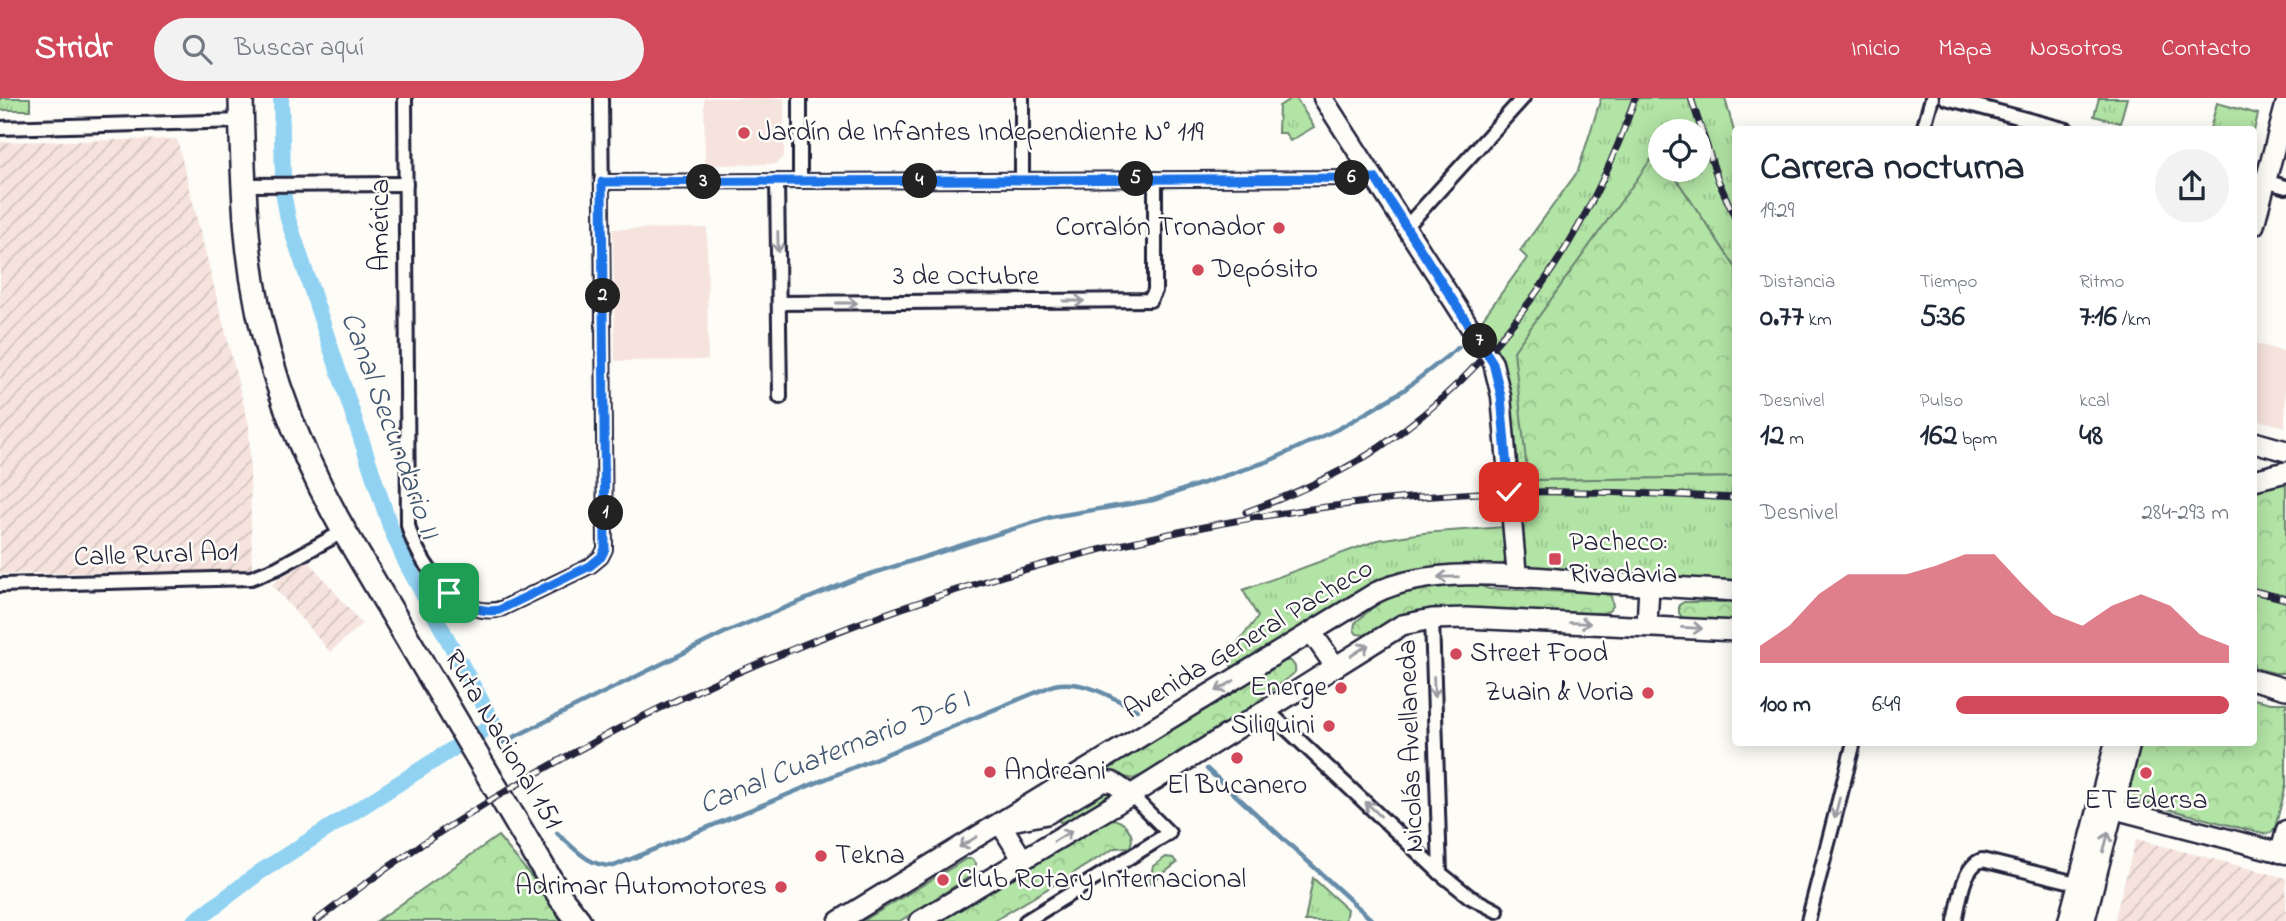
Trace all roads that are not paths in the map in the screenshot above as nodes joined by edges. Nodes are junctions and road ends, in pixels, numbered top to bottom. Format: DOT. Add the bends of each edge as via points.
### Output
graph roads {
  1 [pos="242,98"];
  2 [pos="405,98"];
  3 [pos="601,98"];
  4 [pos="800,98"];
  5 [pos="1022,98"];
  6 [pos="1323,98"];
  7 [pos="1523,98"];
  8 [pos="1932,98"];
  9 [pos="1946,98"];
  10 [pos="2286,104"];
  11 [pos="242,121"];
  12 [pos="1924,126"];
  13 [pos="2052,126"];
  14 [pos="0,128"];
  15 [pos="1375,178"];
  16 [pos="1155,179"];
  17 [pos="1022,180"];
  18 [pos="2260,180"];
  19 [pos="777,181"];
  20 [pos="800,181"];
  21 [pos="602,182"];
  22 [pos="405,184"];
  23 [pos="244,185"];
  24 [pos="2286,187"];
  25 [pos="2257,202"];
  26 [pos="1406,227"];
  27 [pos="779,303"];
  28 [pos="780,397"];
  29 [pos="2257,443"];
  30 [pos="2286,451"];
  31 [pos="2286,472"];
  32 [pos="2257,479"];
  33 [pos="344,531"];
  34 [pos="1517,577"];
  35 [pos="0,585"];
  36 [pos="1649,586"];
  37 [pos="1732,591"];
  38 [pos="1432,619"];
  39 [pos="1647,626"];
  40 [pos="1732,631"];
  41 [pos="1312,633"];
  42 [pos="1335,666"];
  43 [pos="2257,681"];
  44 [pos="2281,688"];
  45 [pos="2257,692"];
  46 [pos="1267,710"];
  47 [pos="1853,746"];
  48 [pos="2114,746"];
  49 [pos="2129,746"];
  50 [pos="1131,795"];
  51 [pos="2106,807"];
  52 [pos="1000,823"];
  53 [pos="2286,830"];
  54 [pos="2283,853"];
  55 [pos="1023,860"];
  56 [pos="1440,873"];
  57 [pos="2086,886"];
  58 [pos="561,898"];
  59 [pos="1497,911"];
  60 [pos="570,921"];
  61 [pos="579,921"];
  62 [pos="839,921"];
  63 [pos="920,921"];
  64 [pos="1026,921"];
  65 [pos="1808,921"];
  66 [pos="1955,921"];
  67 [pos="2068,921"];
  68 [pos="2085,921"];
  1 -- 11 [label="highway, Ruta Nacional 151"];
  2 -- 22 [label="street, América"];
  3 -- 21 [label="street"];
  4 -- 20 [label="street"];
  5 -- 17 [label="street"];
  6 -- 15 [label="main road"];
  7 -- 26 [label="street"];
  8 -- 12 [label="street"];
  9 -- 13 [label="street"];
  10 -- 18 [label="main road"];
  11 -- 14 [label="street"];
  11 -- 23 [label="highway, Ruta Nacional 151"];
  15 -- 16 [label="street"];
  15 -- 26 [label="main road"];
  16 -- 17 [label="street"];
  27 -- 16 [label="street, 3 de Octubre, one-way" via="1152,299"];
  17 -- 20 [label="street"];
  18 -- 24 [label="street"];
  18 -- 25 [label="main road"];
  19 -- 20 [label="street"];
  19 -- 21 [label="street"];
  19 -- 27 [label="street, one-way"];
  21 -- 22 [label="street, América" via="605,549 590,566 499,610 486,611 462,603 443,587 415,545 408,525"];
  22 -- 23 [label="street"];
  23 -- 33 [label="highway, Ruta Nacional 151" via="252,273 270,355 299,442"];
  26 -- 34 [label="main road" via="1497,374"];
  27 -- 28 [label="street"];
  29 -- 30 [label="main road"];
  31 -- 32 [label="main road"];
  33 -- 35 [label="street, Calle Rural A01" via="251,578"];
  33 -- 58 [label="highway, Ruta Nacional 151"];
  34 -- 36 [label="main road, Avenida General Pacheco"];
  34 -- 41 [label="main road, Avenida General Pacheco, one-way" via="1401,582"];
  36 -- 37 [label="main road, Avenida General Pacheco"];
  36 -- 39 [label="main road"];
  38 -- 39 [label="main road, one-way"];
  42 -- 38 [label="main road, one-way" via="1402,625"];
  38 -- 56 [label="street, Nicolás Avellaneda, one-way"];
  39 -- 40 [label="main road, one-way"];
  41 -- 42 [label="main road"];
  41 -- 52 [label="main road, Avenida General Pacheco, one-way"];
  42 -- 46 [label="main road"];
  43 -- 44 [label="main road"];
  44 -- 45 [label="main road"];
  46 -- 50 [label="main road"];
  56 -- 46 [label="street, one-way"];
  47 -- 65 [label="street, one-way"];
  48 -- 51 [label="main road"];
  49 -- 51 [label="main road"];
  50 -- 52 [label="main road" via="1112,782 1102,782 1047,814"];
  55 -- 50 [label="main road, one-way"];
  50 -- 64 [label="street" via="1169,833"];
  51 -- 54 [label="main road"];
  51 -- 57 [label="main road"];
  52 -- 55 [label="main road"];
  52 -- 62 [label="main road, Avenida General Pacheco, one-way"];
  53 -- 54 [label="main road"];
  55 -- 63 [label="main road"];
  56 -- 59 [label="street"];
  57 -- 66 [label="street" via="1990,860 1976,863 1967,874"];
  57 -- 67 [label="main road"];
  57 -- 68 [label="main road"];
  58 -- 60 [label="highway, Ruta Nacional 151"];
  58 -- 61 [label="highway, Ruta Nacional 151"];
}
